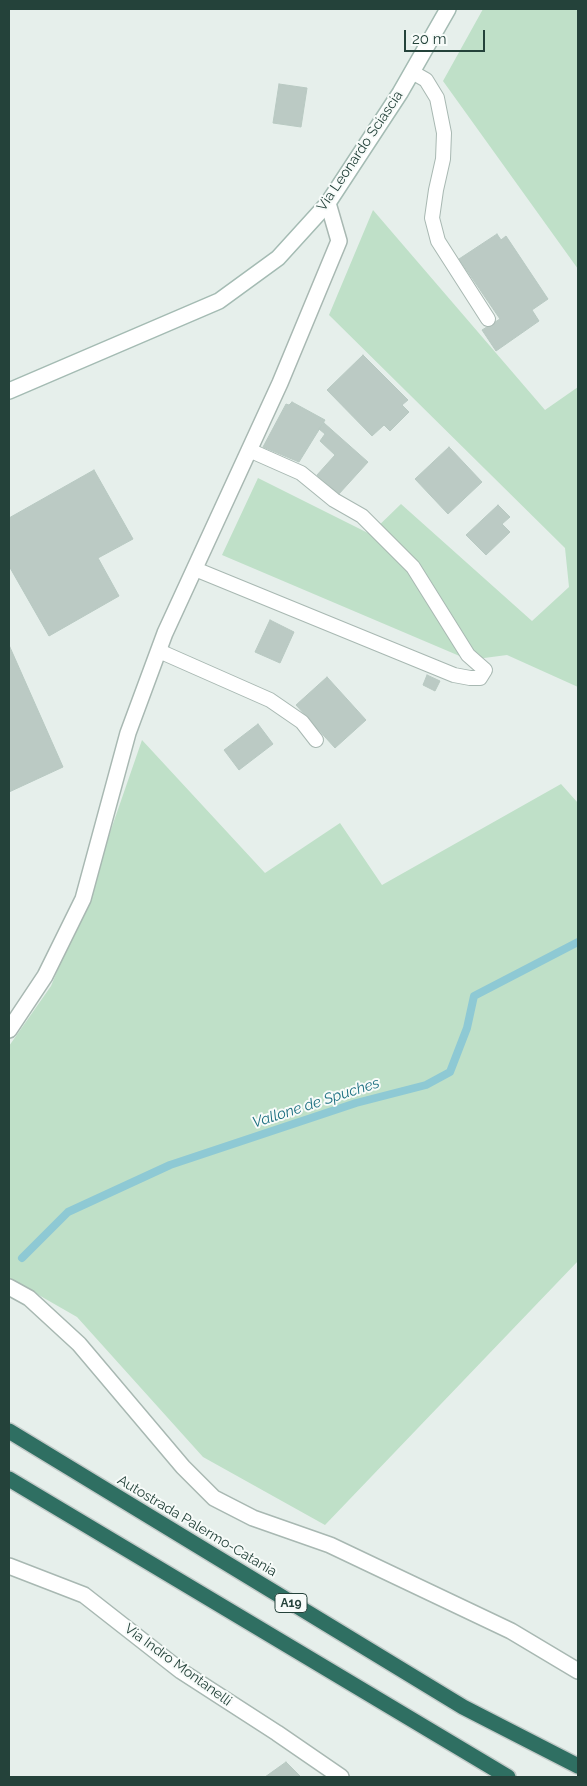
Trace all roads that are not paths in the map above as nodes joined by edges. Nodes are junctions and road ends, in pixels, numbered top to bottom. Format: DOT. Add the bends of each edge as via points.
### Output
graph roads {
  1 [pos="448,9"];
  2 [pos="412,72"];
  3 [pos="328,203"];
  4 [pos="488,319"];
  5 [pos="9,391"];
  6 [pos="249,450"];
  7 [pos="195,569"];
  8 [pos="159,651"];
  9 [pos="316,740"];
  10 [pos="9,1030"];
  11 [pos="9,1286"];
  12 [pos="9,1431"];
  13 [pos="9,1480"];
  14 [pos="9,1566"];
  15 [pos="578,1671"];
  16 [pos="578,1766"];
  17 [pos="341,1777"];
  18 [pos="508,1777"];
  1 -- 2 [label="street, Via Leonardo Sciascia"];
  2 -- 3 [label="street, Via Leonardo Sciascia"];
  2 -- 4 [label="lane" via="426,80 437,98 444,133 443,159 432,218 438,241"];
  3 -- 5 [label="street, Via Leonardo Sciascia" via="278,258 219,301"];
  3 -- 6 [label="street" via="339,242"];
  6 -- 7 [label="street"];
  6 -- 7 [label="lane" via="301,473 334,500 362,516 413,567 468,655 485,670 480,678 454,675"];
  7 -- 8 [label="street"];
  8 -- 9 [label="lane" via="270,700 302,722"];
  8 -- 10 [label="street" via="128,733 83,899 44,976"];
  11 -- 15 [label="street" via="29,1298 79,1344 183,1467 214,1498 253,1518 347,1553 511,1631"];
  12 -- 16 [label="highway, Autostrada Palermo-Catania / A19" via="463,1707"];
  13 -- 18 [label="highway"];
  14 -- 17 [label="street, Via Indro Montanelli" via="84,1595 181,1671"];
}
